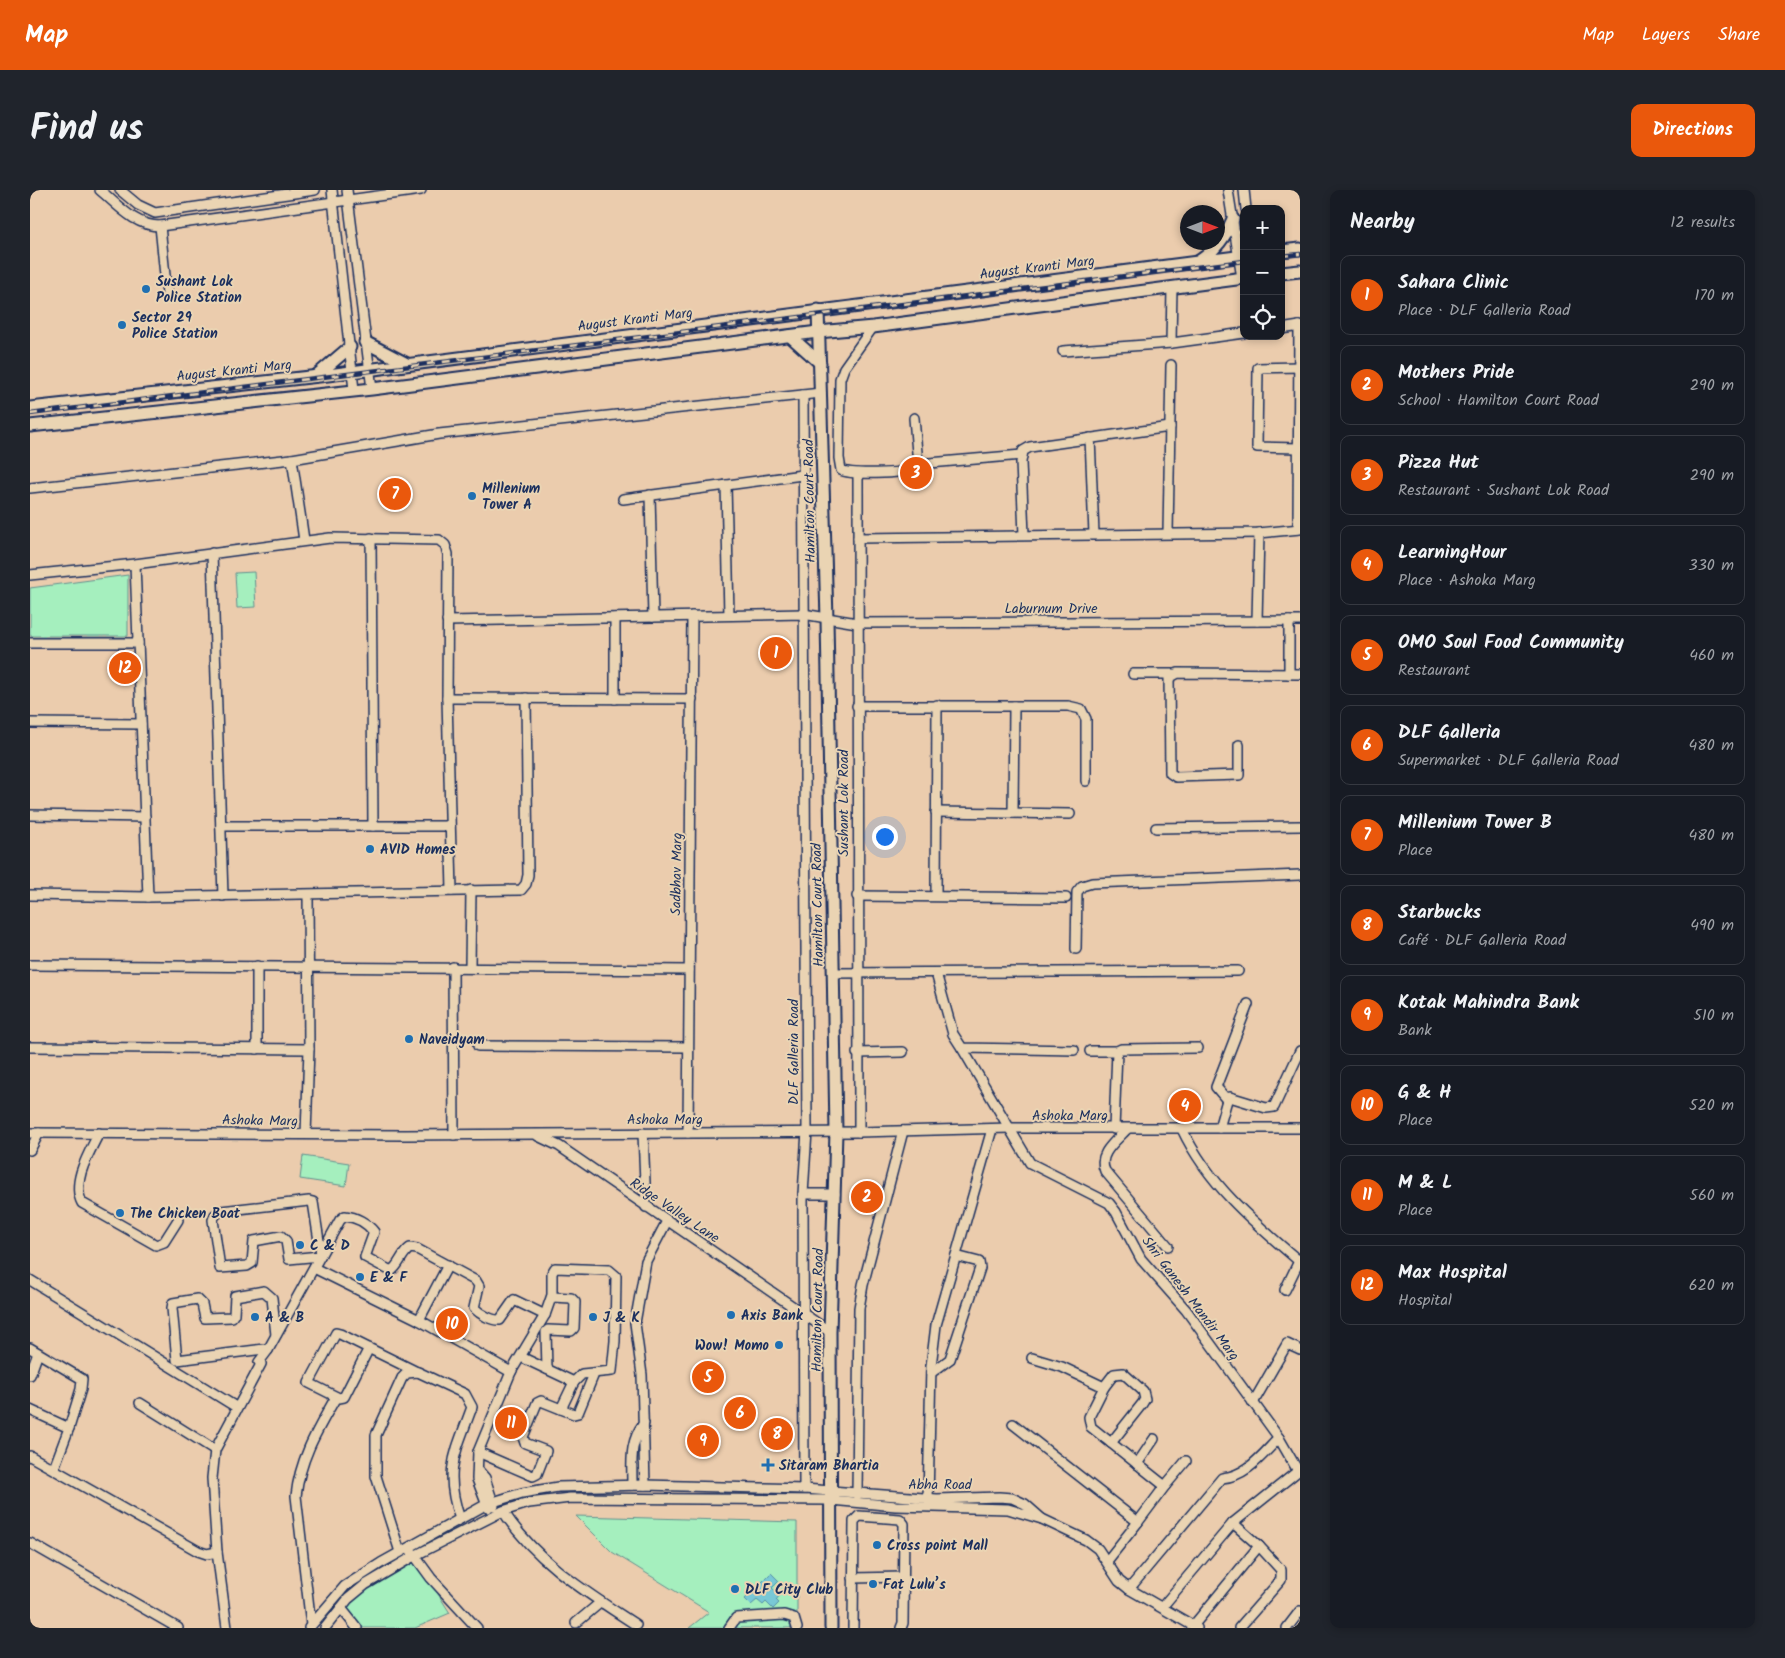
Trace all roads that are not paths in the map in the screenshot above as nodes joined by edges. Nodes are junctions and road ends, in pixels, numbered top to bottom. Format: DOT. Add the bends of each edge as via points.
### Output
graph roads {
  1 [pos="100,190"];
  2 [pos="120,190"];
  3 [pos="315,190"];
  4 [pos="332,190"];
  5 [pos="347,190"];
  6 [pos="421,190"];
  7 [pos="1228,190"];
  8 [pos="1244,190"];
  9 [pos="348,200"];
  10 [pos="334,202"];
  11 [pos="1246,205"];
  12 [pos="155,213"];
  13 [pos="1232,219"];
  14 [pos="149,226"];
  15 [pos="160,226"];
  16 [pos="1285,247"];
  17 [pos="1299,249"];
  18 [pos="1240,250"];
  19 [pos="1285,251"];
  20 [pos="1240,256"];
  21 [pos="1198,262"];
  22 [pos="1300,270"];
  23 [pos="1285,272"];
  24 [pos="1240,278"];
  25 [pos="1172,287"];
  26 [pos="167,295"];
  27 [pos="818,310"];
  28 [pos="1300,326"];
  29 [pos="873,327"];
  30 [pos="1285,328"];
  31 [pos="818,332"];
  32 [pos="1240,334"];
  33 [pos="790,336"];
  34 [pos="365,342"];
  35 [pos="1171,343"];
  36 [pos="350,347"];
  37 [pos="1063,350"];
  38 [pos="820,363"];
  39 [pos="407,364"];
  40 [pos="1171,365"];
  41 [pos="1300,367"];
  42 [pos="369,368"];
  43 [pos="352,371"];
  44 [pos="316,376"];
  45 [pos="372,388"];
  46 [pos="354,390"];
  47 [pos="821,393"];
  48 [pos="803,396"];
  49 [pos="30,408"];
  50 [pos="1300,413"];
  51 [pos="914,418"];
  52 [pos="30,426"];
  53 [pos="1170,427"];
  54 [pos="1090,438"];
  55 [pos="1299,448"];
  56 [pos="1022,455"];
  57 [pos="292,459"];
  58 [pos="918,464"];
  59 [pos="1300,467"];
  60 [pos="858,474"];
  61 [pos="802,475"];
  62 [pos="726,486"];
  63 [pos="30,488"];
  64 [pos="650,495"];
  65 [pos="623,499"];
  66 [pos="1299,529"];
  67 [pos="1259,532"];
  68 [pos="1168,533"];
  69 [pos="1094,534"];
  70 [pos="1024,535"];
  71 [pos="371,538"];
  72 [pos="858,538"];
  73 [pos="304,540"];
  74 [pos="212,553"];
  75 [pos="134,564"];
  76 [pos="30,574"];
  77 [pos="803,614"];
  78 [pos="692,616"];
  79 [pos="729,616"];
  80 [pos="653,617"];
  81 [pos="615,618"];
  82 [pos="827,618"];
  83 [pos="447,621"];
  84 [pos="1258,621"];
  85 [pos="1289,621"];
  86 [pos="1300,621"];
  87 [pos="857,623"];
  88 [pos="138,642"];
  89 [pos="30,643"];
  90 [pos="1133,674"];
  91 [pos="1173,674"];
  92 [pos="1289,674"];
  93 [pos="1300,674"];
  94 [pos="448,698"];
  95 [pos="526,698"];
  96 [pos="615,698"];
  97 [pos="692,699"];
  98 [pos="857,706"];
  99 [pos="937,706"];
  100 [pos="1014,706"];
  101 [pos="30,724"];
  102 [pos="141,724"];
  103 [pos="1239,745"];
  104 [pos="1086,781"];
  105 [pos="936,812"];
  106 [pos="1013,813"];
  107 [pos="1070,814"];
  108 [pos="30,815"];
  109 [pos="145,817"];
  110 [pos="220,826"];
  111 [pos="373,826"];
  112 [pos="450,826"];
  113 [pos="1300,826"];
  114 [pos="1156,828"];
  115 [pos="1300,875"];
  116 [pos="471,890"];
  117 [pos="452,891"];
  118 [pos="30,895"];
  119 [pos="308,895"];
  120 [pos="223,896"];
  121 [pos="857,896"];
  122 [pos="936,896"];
  123 [pos="148,898"];
  124 [pos="1066,898"];
  125 [pos="1076,949"];
  126 [pos="30,965"];
  127 [pos="257,966"];
  128 [pos="309,966"];
  129 [pos="453,967"];
  130 [pos="470,967"];
  131 [pos="689,970"];
  132 [pos="1238,971"];
  133 [pos="858,973"];
  134 [pos="936,973"];
  135 [pos="833,974"];
  136 [pos="1248,1004"];
  137 [pos="478,1046"];
  138 [pos="30,1047"];
  139 [pos="688,1047"];
  140 [pos="962,1048"];
  141 [pos="1198,1048"];
  142 [pos="257,1049"];
  143 [pos="309,1050"];
  144 [pos="1074,1050"];
  145 [pos="1090,1051"];
  146 [pos="1117,1051"];
  147 [pos="1300,1051"];
  148 [pos="857,1052"];
  149 [pos="904,1052"];
  150 [pos="1227,1100"];
  151 [pos="1010,1128"];
  152 [pos="1127,1128"];
  153 [pos="1182,1128"];
  154 [pos="1219,1128"];
  155 [pos="1300,1128"];
  156 [pos="992,1129"];
  157 [pos="1114,1129"];
  158 [pos="807,1131"];
  159 [pos="903,1131"];
  160 [pos="99,1132"];
  161 [pos="836,1132"];
  162 [pos="859,1132"];
  163 [pos="34,1133"];
  164 [pos="643,1133"];
  165 [pos="688,1133"];
  166 [pos="306,1134"];
  167 [pos="530,1134"];
  168 [pos="454,1135"];
  169 [pos="30,1150"];
  170 [pos="803,1194"];
  171 [pos="835,1194"];
  172 [pos="646,1207"];
  173 [pos="178,1220"];
  174 [pos="667,1221"];
  175 [pos="1168,1246"];
  176 [pos="321,1255"];
  177 [pos="956,1256"];
  178 [pos="1300,1260"];
  179 [pos="448,1265"];
  180 [pos="314,1268"];
  181 [pos="30,1280"];
  182 [pos="1285,1290"];
  183 [pos="552,1297"];
  184 [pos="802,1312"];
  185 [pos="545,1315"];
  186 [pos="419,1320"];
  187 [pos="830,1332"];
  188 [pos="276,1335"];
  189 [pos="369,1348"];
  190 [pos="34,1350"];
  191 [pos="268,1350"];
  192 [pos="1300,1350"];
  193 [pos="521,1357"];
  194 [pos="1032,1358"];
  195 [pos="547,1369"];
  196 [pos="418,1372"];
  197 [pos="511,1372"];
  198 [pos="931,1373"];
  199 [pos="594,1374"];
  200 [pos="30,1375"];
  201 [pos="574,1382"];
  202 [pos="1104,1387"];
  203 [pos="336,1397"];
  204 [pos="140,1403"];
  205 [pos="1253,1403"];
  206 [pos="236,1407"];
  207 [pos="562,1409"];
  208 [pos="30,1410"];
  209 [pos="644,1423"];
  210 [pos="1013,1424"];
  211 [pos="69,1428"];
  212 [pos="1154,1438"];
  213 [pos="1279,1438"];
  214 [pos="1112,1443"];
  215 [pos="215,1450"];
  216 [pos="478,1452"];
  217 [pos="30,1456"];
  218 [pos="1186,1461"];
  219 [pos="1137,1464"];
  220 [pos="54,1468"];
  221 [pos="1299,1472"];
  222 [pos="632,1485"];
  223 [pos="645,1485"];
  224 [pos="1165,1486"];
  225 [pos="804,1489"];
  226 [pos="857,1495"];
  227 [pos="831,1496"];
  228 [pos="928,1499"];
  229 [pos="490,1502"];
  230 [pos="896,1506"];
  231 [pos="497,1513"];
  232 [pos="895,1518"];
  233 [pos="460,1519"];
  234 [pos="1042,1520"];
  235 [pos="1138,1522"];
  236 [pos="1232,1523"];
  237 [pos="30,1543"];
  238 [pos="1259,1546"];
  239 [pos="409,1547"];
  240 [pos="216,1552"];
  241 [pos="400,1552"];
  242 [pos="414,1556"];
  243 [pos="1107,1561"];
  244 [pos="903,1577"];
  245 [pos="853,1578"];
  246 [pos="1129,1589"];
  247 [pos="601,1602"];
  248 [pos="1162,1607"];
  249 [pos="341,1608"];
  250 [pos="1300,1611"];
  251 [pos="576,1624"];
  252 [pos="636,1625"];
  253 [pos="310,1627"];
  254 [pos="1195,1627"];
  255 [pos="178,1628"];
  256 [pos="227,1628"];
  257 [pos="325,1628"];
  258 [pos="358,1628"];
  259 [pos="477,1628"];
  260 [pos="729,1628"];
  261 [pos="798,1628"];
  262 [pos="831,1628"];
  263 [pos="853,1628"];
  264 [pos="900,1628"];
  265 [pos="1239,1628"];
  266 [pos="1287,1628"];
  1 -- 14 [label="street" via="132,217"];
  2 -- 12 [label="street" via="138,205"];
  3 -- 12 [label="street"];
  4 -- 10 [label="street"];
  5 -- 9 [label="street"];
  6 -- 9 [label="street"];
  7 -- 13 [label="street"];
  8 -- 11 [label="street"];
  9 -- 10 [label="street"];
  9 -- 34 [label="street"];
  10 -- 15 [label="street"];
  10 -- 36 [label="street"];
  12 -- 14 [label="street"];
  13 -- 18 [label="street"];
  13 -- 21 [label="main road" via="1215,249"];
  14 -- 15 [label="street"];
  15 -- 26 [label="street"];
  16 -- 17 [label="main road"];
  17 -- 19 [label="main road"];
  20 -- 21 [label="main road, August Kranti Marg"];
  21 -- 27 [label="main road, August Kranti Marg"];
  22 -- 23 [label="main road"];
  24 -- 25 [label="main road"];
  25 -- 29 [label="main road"];
  25 -- 35 [label="street"];
  27 -- 31 [label="main road, Hamilton Court Road"];
  27 -- 39 [label="main road, August Kranti Marg"];
  28 -- 30 [label="street"];
  28 -- 41 [label="street"];
  29 -- 31 [label="main road"];
  29 -- 60 [label="street" via="844,368 840,379 841,470"];
  31 -- 33 [label="main road"];
  31 -- 38 [label="main road, Hamilton Court Road"];
  32 -- 35 [label="street"];
  33 -- 38 [label="main road"];
  33 -- 45 [label="main road"];
  34 -- 39 [label="main road"];
  34 -- 42 [label="street"];
  35 -- 37 [label="street"];
  36 -- 43 [label="street"];
  36 -- 44 [label="main road"];
  38 -- 47 [label="main road, Hamilton Court Road"];
  39 -- 42 [label="main road, August Kranti Marg"];
  40 -- 53 [label="street"];
  41 -- 50 [label="street"];
  41 -- 55 [label="street" via="1258,368 1257,447"];
  42 -- 43 [label="main road, August Kranti Marg"];
  42 -- 45 [label="street"];
  43 -- 44 [label="main road, August Kranti Marg"];
  43 -- 46 [label="street"];
  44 -- 49 [label="main road, August Kranti Marg"];
  45 -- 46 [label="main road"];
  46 -- 52 [label="main road"];
  47 -- 48 [label="street"];
  47 -- 82 [label="main road, Hamilton Court Road"];
  48 -- 57 [label="street" via="439,434"];
  48 -- 61 [label="street, DLF Galleria Road"];
  50 -- 55 [label="street"];
  51 -- 58 [label="street"];
  53 -- 54 [label="street"];
  53 -- 68 [label="street"];
  54 -- 56 [label="street" via="1030,447"];
  54 -- 69 [label="street"];
  55 -- 59 [label="street"];
  56 -- 58 [label="street"];
  56 -- 70 [label="street"];
  57 -- 63 [label="street"];
  57 -- 73 [label="street"];
  58 -- 60 [label="street" via="912,469"];
  59 -- 66 [label="street"];
  60 -- 72 [label="street, Sushant Lok Road"];
  61 -- 62 [label="street"];
  61 -- 77 [label="street, DLF Galleria Road"];
  62 -- 64 [label="street"];
  62 -- 79 [label="street"];
  64 -- 65 [label="street"];
  64 -- 80 [label="street"];
  66 -- 67 [label="street"];
  67 -- 68 [label="street"];
  67 -- 84 [label="street"];
  68 -- 69 [label="street"];
  69 -- 70 [label="street"];
  70 -- 72 [label="street"];
  71 -- 73 [label="street"];
  71 -- 83 [label="street" via="439,540 445,545 448,554"];
  71 -- 111 [label="street"];
  72 -- 87 [label="street, Sushant Lok Road"];
  73 -- 74 [label="street"];
  74 -- 75 [label="street"];
  74 -- 110 [label="street"];
  75 -- 76 [label="street"];
  75 -- 88 [label="street"];
  77 -- 79 [label="street, Laburnum Drive"];
  77 -- 82 [label="street, Laburnum Drive"];
  77 -- 158 [label="street, DLF Galleria Road"];
  78 -- 79 [label="street, Laburnum Drive"];
  78 -- 80 [label="street, Laburnum Drive"];
  78 -- 97 [label="street, Sadbhav Marg"];
  80 -- 81 [label="street, Laburnum Drive"];
  81 -- 83 [label="street, Laburnum Drive"];
  81 -- 96 [label="street"];
  82 -- 87 [label="street, Laburnum Drive"];
  82 -- 135 [label="main road, Hamilton Court Road"];
  83 -- 94 [label="street"];
  84 -- 85 [label="street, Laburnum Drive"];
  84 -- 87 [label="street, Laburnum Drive"];
  85 -- 86 [label="street, Laburnum Drive"];
  85 -- 92 [label="street"];
  87 -- 98 [label="street, Sushant Lok Road"];
  88 -- 89 [label="street"];
  88 -- 102 [label="street"];
  90 -- 91 [label="street"];
  91 -- 92 [label="street"];
  91 -- 103 [label="street" via="1168,684 1170,773 1176,777 1239,775"];
  92 -- 93 [label="street"];
  94 -- 95 [label="street"];
  94 -- 112 [label="street"];
  95 -- 96 [label="street"];
  95 -- 116 [label="street" via="526,884 513,892"];
  96 -- 97 [label="street"];
  97 -- 131 [label="street, Sadbhav Marg"];
  98 -- 99 [label="street"];
  98 -- 121 [label="street, Sushant Lok Road"];
  99 -- 100 [label="street"];
  99 -- 105 [label="street"];
  100 -- 104 [label="street" via="1081,709 1086,719"];
  100 -- 106 [label="street"];
  101 -- 102 [label="street"];
  102 -- 109 [label="street"];
  105 -- 106 [label="street"];
  105 -- 122 [label="street"];
  106 -- 107 [label="street"];
  108 -- 109 [label="street"];
  109 -- 123 [label="street"];
  110 -- 111 [label="street"];
  110 -- 120 [label="street"];
  111 -- 112 [label="street"];
  112 -- 117 [label="street"];
  113 -- 114 [label="street"];
  115 -- 125 [label="street" via="1082,886 1077,892"];
  116 -- 117 [label="street"];
  116 -- 130 [label="street"];
  117 -- 119 [label="street"];
  118 -- 123 [label="street"];
  119 -- 120 [label="street"];
  119 -- 128 [label="street"];
  120 -- 123 [label="street"];
  121 -- 122 [label="street"];
  121 -- 133 [label="street, Sushant Lok Road"];
  122 -- 124 [label="street"];
  126 -- 127 [label="street"];
  127 -- 128 [label="street"];
  127 -- 142 [label="street"];
  128 -- 129 [label="street"];
  128 -- 143 [label="street"];
  129 -- 130 [label="street"];
  129 -- 168 [label="street"];
  130 -- 131 [label="street"];
  131 -- 139 [label="street, Sadbhav Marg"];
  132 -- 134 [label="street"];
  133 -- 134 [label="street"];
  133 -- 135 [label="street"];
  133 -- 148 [label="street, Sushant Lok Road"];
  134 -- 140 [label="street, Shri Ganesh Mandir Marg" via="953,1034"];
  135 -- 161 [label="main road, Hamilton Court Road"];
  136 -- 150 [label="street" via="1216,1087"];
  137 -- 139 [label="street"];
  138 -- 142 [label="street"];
  139 -- 165 [label="street, Sadbhav Marg"];
  140 -- 144 [label="street"];
  140 -- 151 [label="street, Shri Ganesh Mandir Marg"];
  141 -- 146 [label="street"];
  142 -- 143 [label="street"];
  143 -- 166 [label="street"];
  145 -- 146 [label="street"];
  146 -- 157 [label="street"];
  147 -- 150 [label="street" via="1274,1107 1266,1108 1235,1097"];
  148 -- 149 [label="street"];
  148 -- 162 [label="street, Sushant Lok Road"];
  150 -- 154 [label="street"];
  151 -- 156 [label="street, Ashoka Marg"];
  151 -- 157 [label="street, Ashoka Marg"];
  151 -- 205 [label="street, Shri Ganesh Mandir Marg" via="1030,1163 1109,1203 1141,1259 1186,1310"];
  152 -- 153 [label="street, Ashoka Marg"];
  152 -- 157 [label="street, Ashoka Marg"];
  152 -- 175 [label="street" via="1103,1156 1102,1164"];
  153 -- 154 [label="street, Ashoka Marg"];
  153 -- 178 [label="street" via="1211,1176 1234,1204"];
  154 -- 155 [label="street, Ashoka Marg"];
  156 -- 159 [label="street, Ashoka Marg"];
  156 -- 177 [label="street"];
  158 -- 161 [label="street, Ashoka Marg"];
  158 -- 165 [label="street, Ashoka Marg"];
  158 -- 170 [label="street, DLF Galleria Road"];
  159 -- 162 [label="street, Ashoka Marg"];
  159 -- 226 [label="street" via="860,1303"];
  160 -- 163 [label="street, Ashoka Marg"];
  160 -- 166 [label="street, Ashoka Marg"];
  160 -- 173 [label="street" via="78,1185 82,1203 156,1245 164,1242"];
  161 -- 162 [label="street, Ashoka Marg"];
  161 -- 171 [label="main road, Hamilton Court Road"];
  163 -- 169 [label="street"];
  164 -- 165 [label="street, Ashoka Marg"];
  164 -- 167 [label="street, Ashoka Marg"];
  164 -- 172 [label="street"];
  166 -- 168 [label="street, Ashoka Marg"];
  167 -- 168 [label="street, Ashoka Marg"];
  167 -- 172 [label="street, Ridge Valley Lane" via="559,1146"];
  170 -- 171 [label="street"];
  170 -- 184 [label="street, DLF Galleria Road"];
  171 -- 187 [label="main road, Hamilton Court Road"];
  172 -- 174 [label="street, Ridge Valley Lane"];
  174 -- 184 [label="street, Ridge Valley Lane"];
  174 -- 209 [label="street" via="650,1250 636,1303"];
  176 -- 176 [label="street" via="289,1259 286,1241 281,1236 254,1241 254,1257 247,1266 220,1268 213,1220 215,1214 309,1200 314,1202"];
  176 -- 179 [label="street" via="345,1216 370,1226 374,1232 365,1257 386,1270 397,1267 404,1252 410,1248"];
  176 -- 180 [label="street"];
  177 -- 198 [label="street" via="936,1325"];
  177 -- 198 [label="street" via="979,1262 980,1268 950,1359"];
  178 -- 182 [label="street"];
  179 -- 185 [label="street" via="476,1281 479,1286 474,1308 477,1311 500,1320 514,1300"];
  179 -- 186 [label="street"];
  180 -- 186 [label="street"];
  180 -- 188 [label="street"];
  181 -- 206 [label="street"];
  183 -- 185 [label="street"];
  183 -- 195 [label="street" via="571,1298 574,1302 574,1328 546,1332"];
  183 -- 199 [label="street" via="552,1272 558,1267 609,1270 616,1276 612,1371"];
  184 -- 187 [label="street, Ridge Valley Lane"];
  184 -- 225 [label="street, DLF Galleria Road"];
  185 -- 193 [label="street"];
  186 -- 197 [label="street"];
  187 -- 227 [label="main road, Hamilton Court Road"];
  188 -- 191 [label="street"];
  188 -- 191 [label="street" via="272,1298 264,1291 235,1296 232,1316 205,1318 202,1304 197,1299 173,1303 177,1360"];
  189 -- 196 [label="street"];
  189 -- 203 [label="street" via="344,1397"];
  189 -- 203 [label="street" via="336,1333 309,1382"];
  190 -- 200 [label="street"];
  190 -- 211 [label="street" via="82,1380"];
  191 -- 206 [label="street" via="264,1365 260,1364"];
  192 -- 205 [label="street" via="1286,1344"];
  193 -- 195 [label="street"];
  193 -- 197 [label="street"];
  194 -- 202 [label="street" via="1062,1367"];
  195 -- 201 [label="street"];
  196 -- 233 [label="street" via="465,1394 472,1407 451,1466 452,1495"];
  196 -- 241 [label="street" via="408,1373 402,1378 376,1435 376,1476"];
  197 -- 216 [label="street"];
  198 -- 228 [label="street"];
  199 -- 201 [label="street" via="578,1376"];
  199 -- 207 [label="street" via="578,1413"];
  201 -- 207 [label="street"];
  202 -- 214 [label="street" via="1089,1422 1090,1427"];
  202 -- 214 [label="street" via="1118,1372 1123,1373 1144,1395 1142,1404"];
  203 -- 253 [label="street" via="304,1456 298,1475 296,1496"];
  204 -- 215 [label="street"];
  205 -- 213 [label="street, Shri Ganesh Mandir Marg"];
  206 -- 215 [label="street"];
  207 -- 216 [label="street" via="539,1401 523,1438 524,1443 546,1452 535,1476"];
  208 -- 211 [label="street"];
  209 -- 222 [label="street" via="633,1438"];
  209 -- 223 [label="street"];
  210 -- 235 [label="street"];
  211 -- 220 [label="street"];
  212 -- 219 [label="street"];
  213 -- 221 [label="street, Shri Ganesh Mandir Marg"];
  213 -- 246 [label="street" via="1245,1472 1222,1478"];
  214 -- 219 [label="street"];
  215 -- 240 [label="street" via="212,1478"];
  216 -- 229 [label="street" via="477,1478"];
  217 -- 220 [label="street"];
  218 -- 224 [label="street"];
  219 -- 224 [label="street"];
  220 -- 240 [label="street" via="198,1551"];
  221 -- 236 [label="street"];
  222 -- 223 [label="street"];
  222 -- 229 [label="street" via="558,1487"];
  223 -- 225 [label="street"];
  224 -- 235 [label="street"];
  225 -- 227 [label="street"];
  226 -- 227 [label="street, Abha Road"];
  226 -- 228 [label="street, Abha Road"];
  227 -- 230 [label="street, Abha Road"];
  227 -- 231 [label="street" via="570,1498 529,1503"];
  227 -- 262 [label="main road, Hamilton Court Road"];
  228 -- 234 [label="street, Abha Road" via="1012,1498 1034,1510"];
  229 -- 231 [label="street"];
  229 -- 233 [label="street"];
  230 -- 232 [label="street"];
  230 -- 234 [label="street, Abha Road" via="1008,1509"];
  231 -- 242 [label="street"];
  231 -- 247 [label="street" via="546,1562"];
  232 -- 244 [label="street" via="904,1524"];
  232 -- 245 [label="street" via="856,1518"];
  233 -- 239 [label="street"];
  234 -- 243 [label="street, Abha Road" via="1086,1540"];
  235 -- 243 [label="street"];
  236 -- 238 [label="street"];
  236 -- 248 [label="street"];
  237 -- 255 [label="street"];
  238 -- 254 [label="street"];
  238 -- 265 [label="street" via="1281,1570 1281,1580"];
  239 -- 241 [label="street"];
  239 -- 242 [label="street"];
  240 -- 256 [label="street"];
  241 -- 253 [label="street" via="346,1586"];
  242 -- 249 [label="street" via="365,1585"];
  242 -- 259 [label="street"];
  243 -- 246 [label="street, Abha Road" via="1119,1581"];
  244 -- 245 [label="street"];
  244 -- 264 [label="street" via="903,1623"];
  245 -- 263 [label="street"];
  246 -- 248 [label="street, Abha Road"];
  247 -- 251 [label="street"];
  247 -- 252 [label="street"];
  248 -- 254 [label="street, Abha Road"];
  249 -- 257 [label="street"];
  249 -- 258 [label="street"];
  250 -- 266 [label="street"];
  260 -- 261 [label="street" via="736,1618 784,1615 794,1618"];
}
